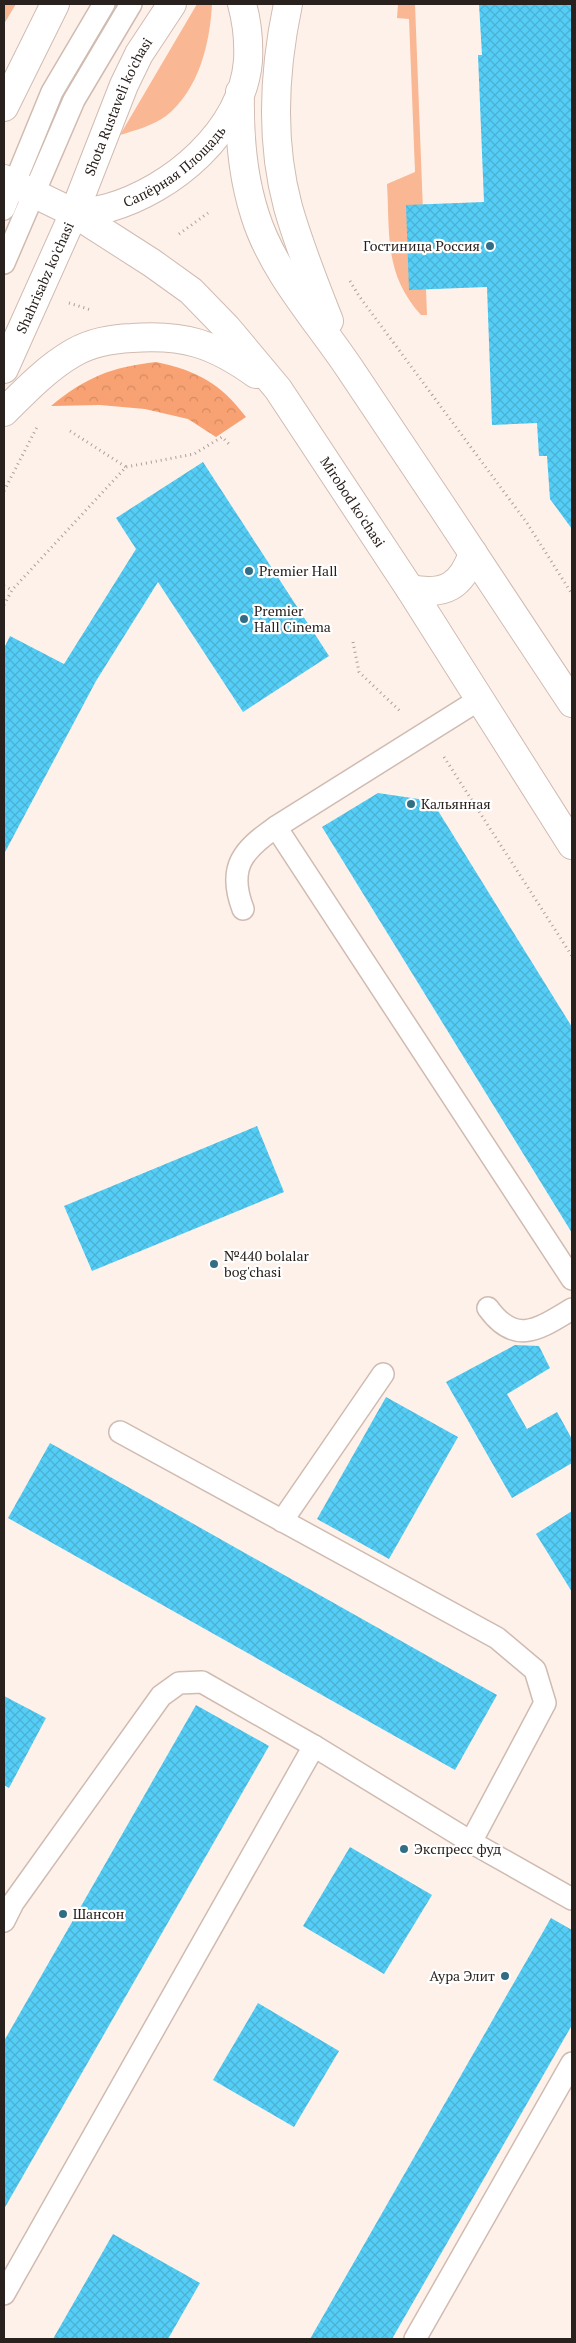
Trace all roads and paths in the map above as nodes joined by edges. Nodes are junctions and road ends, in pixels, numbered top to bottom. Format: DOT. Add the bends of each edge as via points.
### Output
graph roads {
  1 [pos="55,4"];
  2 [pos="104,4"];
  3 [pos="131,4"];
  4 [pos="172,4"];
  5 [pos="242,4"];
  6 [pos="274,4"];
  7 [pos="288,4"];
  8 [pos="248,61"];
  9 [pos="240,92"];
  10 [pos="4,107"];
  11 [pos="14,192"];
  12 [pos="74,213"];
  13 [pos="208,213"];
  14 [pos="179,234"];
  15 [pos="4,263"];
  16 [pos="347,275"];
  17 [pos="69,303"];
  18 [pos="95,311"];
  19 [pos="344,360"];
  20 [pos="4,369"];
  21 [pos="278,389"];
  22 [pos="4,412"];
  23 [pos="39,424"];
  24 [pos="70,431"];
  25 [pos="230,445"];
  26 [pos="126,467"];
  27 [pos="4,491"];
  28 [pos="473,553"];
  29 [pos="4,586"];
  30 [pos="410,589"];
  31 [pos="12,590"];
  32 [pos="572,594"];
  33 [pos="4,605"];
  34 [pos="353,642"];
  35 [pos="480,699"];
  36 [pos="572,703"];
  37 [pos="428,732"];
  38 [pos="276,828"];
  39 [pos="572,845"];
  40 [pos="243,909"];
  41 [pos="572,956"];
  42 [pos="572,1280"];
  43 [pos="488,1308"];
  44 [pos="572,1309"];
  45 [pos="383,1374"];
  46 [pos="120,1432"];
  47 [pos="282,1520"];
  48 [pos="314,1746"];
  49 [pos="471,1842"];
  50 [pos="572,1899"];
  51 [pos="7,1908"];
  52 [pos="572,2063"];
  53 [pos="4,2294"];
  54 [pos="415,2339"];
  1 -- 10 [label="main road"];
  2 -- 11 [label="lane" via="52,92"];
  3 -- 11 [label="lane"];
  4 -- 12 [label="main road, Shota Rustaveli ko'chasi" via="139,54 124,85"];
  5 -- 8 [label="main road, Сапёрная Площадь"];
  6 -- 8 [label="main road"];
  7 -- 19 [label="main road" via="275,109 278,150 287,205"];
  8 -- 9 [label="main road, Сапёрная Площадь"];
  9 -- 12 [label="main road, Сапёрная Площадь" via="227,120 209,144 162,184 107,209"];
  9 -- 19 [label="main road" via="239,136 255,216 288,280"];
  11 -- 12 [label="main road"];
  11 -- 15 [label="lane"];
  12 -- 20 [label="main road, Shahrisabz ko'chasi"];
  12 -- 21 [label="main road, Mirobod ko'chasi" via="192,291"];
  13 -- 14 [label="path"];
  16 -- 32 [label="path" via="359,296 527,523"];
  17 -- 18 [label="path"];
  19 -- 28 [label="main road"];
  21 -- 22 [label="main road" via="242,364 193,341 154,336 106,339 74,352 46,371"];
  21 -- 30 [label="main road, Mirobod ko'chasi"];
  23 -- 27 [label="path"];
  24 -- 26 [label="path"];
  25 -- 26 [label="path" via="222,437 194,454"];
  26 -- 31 [label="path"];
  28 -- 30 [label="main road" via="462,578 453,586 433,591"];
  28 -- 36 [label="main road"];
  29 -- 31 [label="path"];
  30 -- 35 [label="main road, Mirobod ko'chasi"];
  31 -- 33 [label="path"];
  34 -- 37 [label="path" via="358,672 412,722"];
  35 -- 37 [label="lane"];
  35 -- 39 [label="main road, Mirobod ko'chasi"];
  37 -- 38 [label="lane"];
  37 -- 41 [label="path"];
  38 -- 40 [label="lane" via="255,842 243,856 237,882"];
  38 -- 42 [label="lane"];
  43 -- 44 [label="lane" via="509,1328 525,1331 539,1328"];
  45 -- 47 [label="lane"];
  46 -- 47 [label="lane"];
  47 -- 49 [label="lane" via="497,1638 535,1670 545,1703"];
  48 -- 49 [label="lane"];
  48 -- 51 [label="lane" via="202,1682 179,1683 161,1696"];
  48 -- 53 [label="lane"];
  49 -- 50 [label="lane"];
  52 -- 54 [label="lane"];
}
